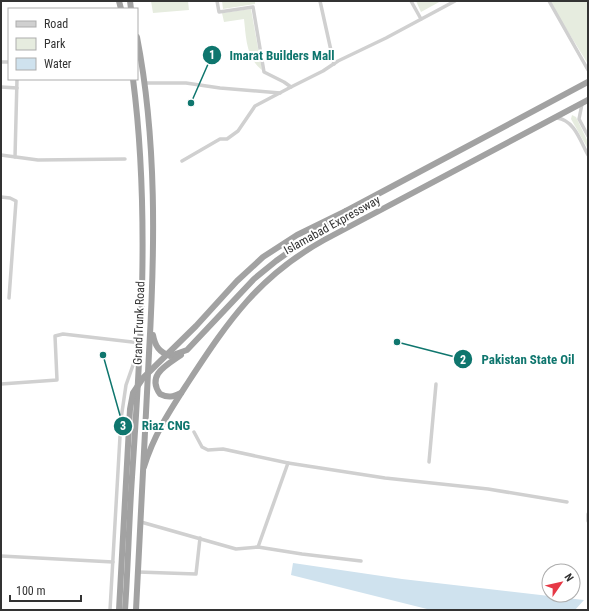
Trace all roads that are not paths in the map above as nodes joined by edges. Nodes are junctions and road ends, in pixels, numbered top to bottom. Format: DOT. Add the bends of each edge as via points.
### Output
graph roads {
  1 [pos="217,1"];
  2 [pos="320,1"];
  3 [pos="411,1"];
  4 [pos="455,1"];
  5 [pos="549,1"];
  6 [pos="421,19"];
  7 [pos="138,44"];
  8 [pos="334,64"];
  9 [pos="588,70"];
  10 [pos="17,80"];
  11 [pos="133,80"];
  12 [pos="588,82"];
  13 [pos="144,83"];
  14 [pos="1,87"];
  15 [pos="291,87"];
  16 [pos="17,88"];
  17 [pos="280,93"];
  18 [pos="585,102"];
  19 [pos="556,118"];
  20 [pos="588,136"];
  21 [pos="588,154"];
  22 [pos="1,155"];
  23 [pos="15,157"];
  24 [pos="125,158"];
  25 [pos="182,161"];
  26 [pos="1,196"];
  27 [pos="346,211"];
  28 [pos="9,298"];
  29 [pos="151,325"];
  30 [pos="141,342"];
  31 [pos="187,350"];
  32 [pos="1,384"];
  33 [pos="436,384"];
  34 [pos="182,392"];
  35 [pos="194,432"];
  36 [pos="428,462"];
  37 [pos="288,463"];
  38 [pos="144,467"];
  39 [pos="567,502"];
  40 [pos="588,514"];
  41 [pos="588,521"];
  42 [pos="140,522"];
  43 [pos="200,538"];
  44 [pos="258,547"];
  45 [pos="1,556"];
  46 [pos="361,560"];
  47 [pos="113,562"];
  48 [pos="138,572"];
  49 [pos="110,610"];
  50 [pos="119,610"];
  51 [pos="125,610"];
  52 [pos="136,610"];
  1 -- 15 [label="street" via="219,12 253,7 264,72"];
  2 -- 8 [label="street"];
  3 -- 6 [label="street"];
  4 -- 6 [label="street"];
  5 -- 9 [label="street"];
  6 -- 8 [label="street"];
  7 -- 13 [label="highway, Grand Trunk Road"];
  8 -- 15 [label="street"];
  10 -- 16 [label="street"];
  11 -- 30 [label="highway, Grand Trunk Road" via="142,183"];
  12 -- 27 [label="highway, Islamabad Expressway"];
  13 -- 17 [label="street" via="186,83"];
  13 -- 29 [label="highway, Grand Trunk Road" via="151,166"];
  14 -- 16 [label="street"];
  15 -- 17 [label="street"];
  16 -- 23 [label="street"];
  17 -- 25 [label="street" via="255,106 245,117 238,131 227,139 220,139"];
  18 -- 19 [label="highway, Islamabad Expressway"];
  18 -- 20 [label="street" via="579,119"];
  19 -- 21 [label="street" via="571,124"];
  19 -- 34 [label="highway, Islamabad Expressway" via="298,254 254,292"];
  22 -- 23 [label="street"];
  23 -- 24 [label="street" via="38,160"];
  26 -- 28 [label="street" via="16,201"];
  27 -- 31 [label="highway" via="254,279"];
  27 -- 50 [label="highway, bridge" via="297,234 263,257 153,366 133,393"];
  29 -- 31 [label="highway" via="156,347 162,353 170,356"];
  29 -- 38 [label="highway, Grand Trunk Road"];
  30 -- 32 [label="street" via="63,334 55,336 57,380"];
  30 -- 47 [label="street" via="126,385 121,419"];
  30 -- 51 [label="highway, Grand Trunk Road"];
  31 -- 34 [label="highway" via="160,369 155,384 160,394 170,398"];
  33 -- 36 [label="street"];
  34 -- 38 [label="highway, Islamabad Expressway" via="152,442"];
  35 -- 37 [label="street" via="204,449 223,449"];
  37 -- 39 [label="street"];
  37 -- 44 [label="street"];
  38 -- 42 [label="highway, Grand Trunk Road"];
  40 -- 41 [label="street"];
  42 -- 43 [label="street"];
  42 -- 48 [label="highway, Grand Trunk Road"];
  43 -- 44 [label="street" via="236,549"];
  43 -- 48 [label="street" via="196,574"];
  44 -- 46 [label="street"];
  45 -- 47 [label="street"];
  47 -- 49 [label="street"];
  48 -- 52 [label="highway, Grand Trunk Road"];
}
